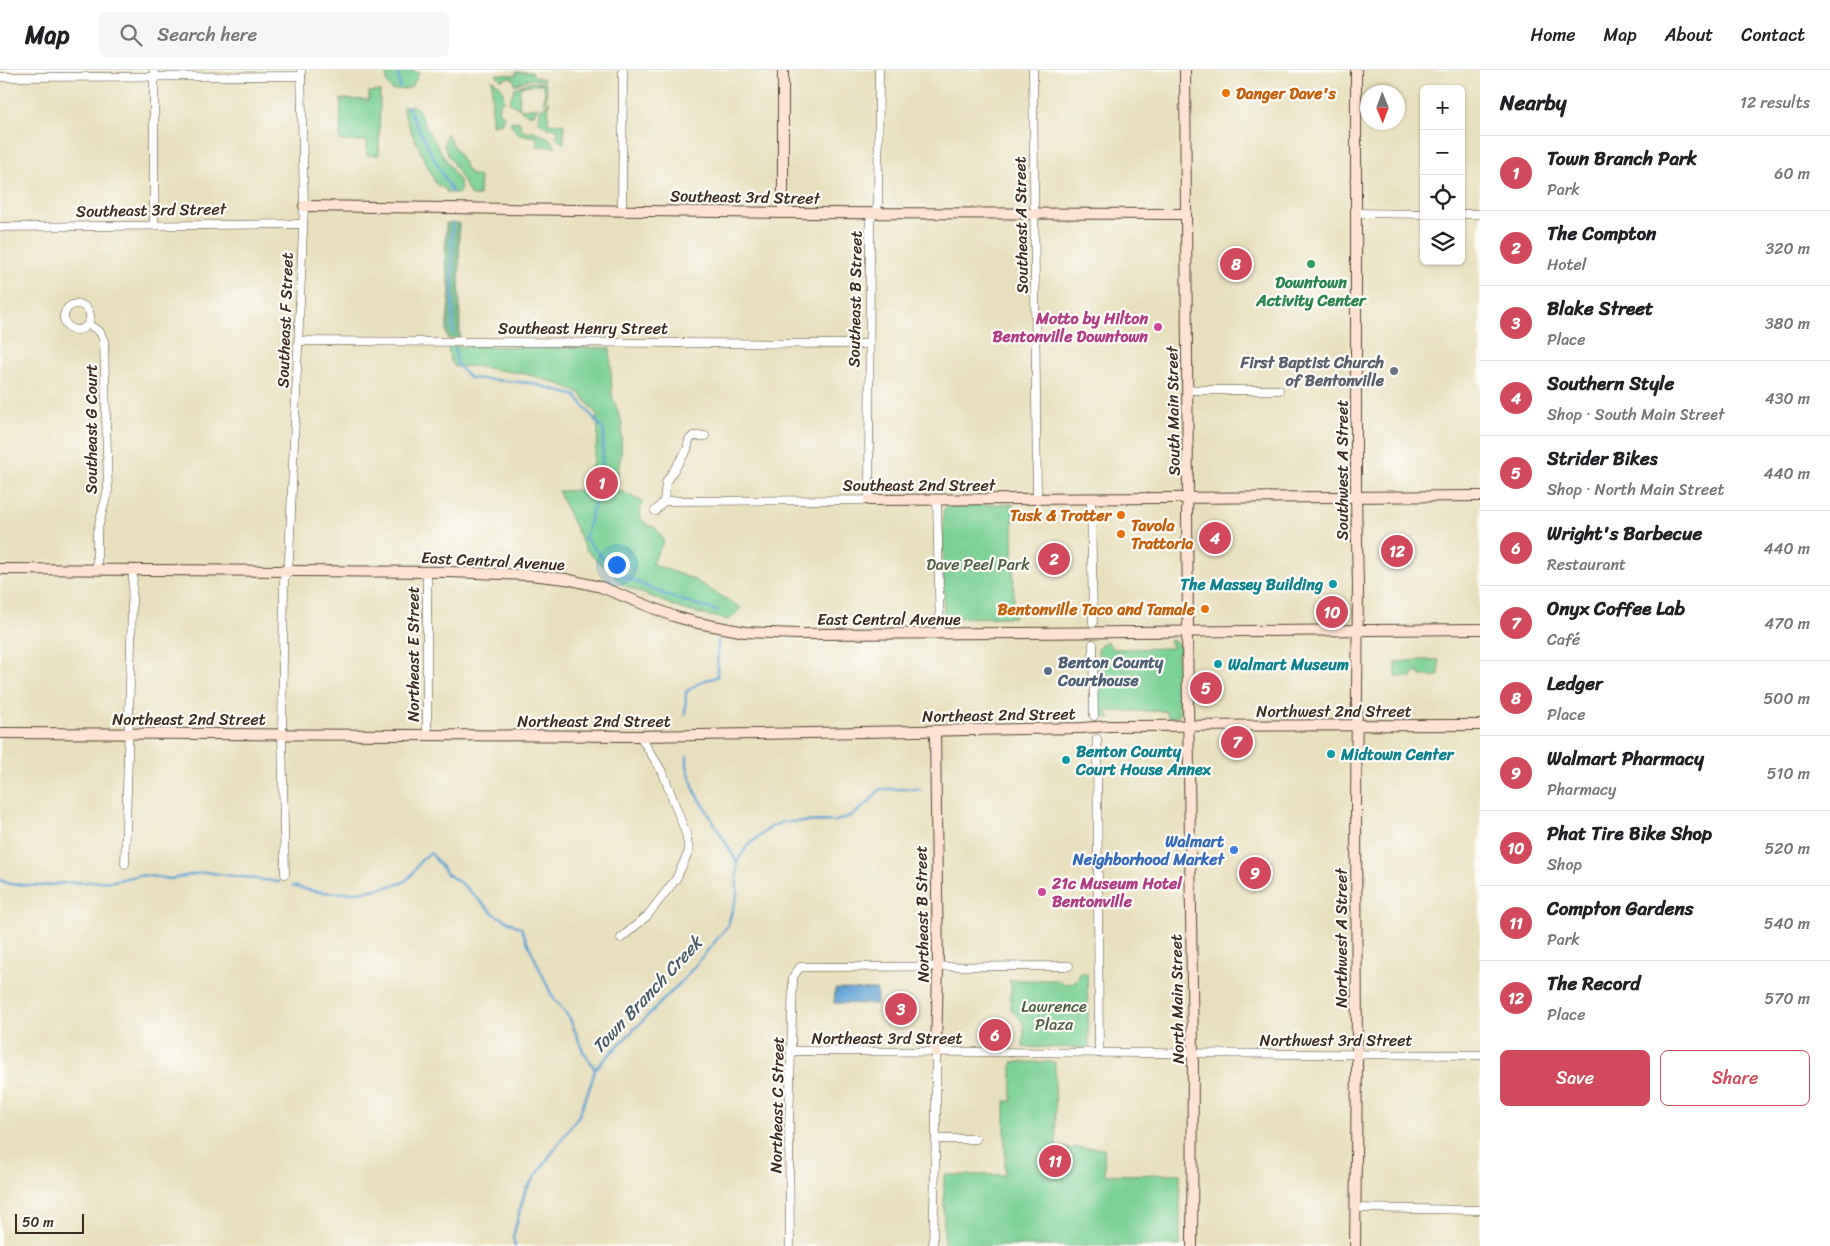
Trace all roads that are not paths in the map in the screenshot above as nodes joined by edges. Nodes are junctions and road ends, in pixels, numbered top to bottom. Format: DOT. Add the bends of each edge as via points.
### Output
graph roads {
  1 [pos="623,70"];
  2 [pos="783,70"];
  3 [pos="879,70"];
  4 [pos="1033,70"];
  5 [pos="1185,70"];
  6 [pos="1356,70"];
  7 [pos="154,73"];
  8 [pos="301,73"];
  9 [pos="0,77"];
  10 [pos="304,206"];
  11 [pos="622,210"];
  12 [pos="875,212"];
  13 [pos="783,213"];
  14 [pos="1034,213"];
  15 [pos="1186,214"];
  16 [pos="1356,214"];
  17 [pos="1420,214"];
  18 [pos="1465,214"];
  19 [pos="1480,214"];
  20 [pos="303,224"];
  21 [pos="154,225"];
  22 [pos="0,226"];
  23 [pos="88,324"];
  24 [pos="299,341"];
  25 [pos="868,344"];
  26 [pos="1188,390"];
  27 [pos="1279,390"];
  28 [pos="705,436"];
  29 [pos="1480,496"];
  30 [pos="1356,497"];
  31 [pos="1188,498"];
  32 [pos="1037,499"];
  33 [pos="1091,499"];
  34 [pos="869,500"];
  35 [pos="937,500"];
  36 [pos="664,501"];
  37 [pos="655,511"];
  38 [pos="0,569"];
  39 [pos="97,569"];
  40 [pos="133,570"];
  41 [pos="286,571"];
  42 [pos="427,572"];
  43 [pos="1093,623"];
  44 [pos="1357,630"];
  45 [pos="1480,630"];
  46 [pos="1187,632"];
  47 [pos="940,634"];
  48 [pos="1093,644"];
  49 [pos="1094,716"];
  50 [pos="1188,726"];
  51 [pos="1356,726"];
  52 [pos="1480,726"];
  53 [pos="935,732"];
  54 [pos="0,733"];
  55 [pos="129,734"];
  56 [pos="282,735"];
  57 [pos="427,736"];
  58 [pos="640,736"];
  59 [pos="1097,739"];
  60 [pos="125,864"];
  61 [pos="285,874"];
  62 [pos="621,938"];
  63 [pos="1068,966"];
  64 [pos="938,967"];
  65 [pos="792,1051"];
  66 [pos="936,1052"];
  67 [pos="1099,1053"];
  68 [pos="1357,1053"];
  69 [pos="1193,1054"];
  70 [pos="1480,1055"];
  71 [pos="936,1139"];
  72 [pos="976,1139"];
  73 [pos="1355,1208"];
  74 [pos="1480,1210"];
  75 [pos="790,1246"];
  76 [pos="933,1246"];
  77 [pos="1192,1246"];
  78 [pos="1355,1246"];
  1 -- 11 [label="street"];
  2 -- 13 [label="street"];
  3 -- 12 [label="street, Southeast B Street" via="878,205"];
  4 -- 14 [label="street, Southeast A Street"];
  5 -- 15 [label="street, South Main Street"];
  6 -- 16 [label="street, Southwest A Street"];
  7 -- 8 [label="street"];
  7 -- 9 [label="street"];
  7 -- 21 [label="street"];
  8 -- 10 [label="street, Southeast F Street"];
  10 -- 11 [label="street, Southeast 3rd Street"];
  10 -- 20 [label="street, Southeast F Street"];
  11 -- 13 [label="street, Southeast 3rd Street"];
  12 -- 13 [label="street, Southeast 3rd Street"];
  12 -- 14 [label="street, Southeast 3rd Street"];
  12 -- 25 [label="street, Southeast B Street" via="870,221"];
  14 -- 15 [label="street, Southeast 3rd Street"];
  14 -- 32 [label="street, Southeast A Street"];
  15 -- 26 [label="street, South Main Street"];
  16 -- 17 [label="street"];
  16 -- 30 [label="street, Southwest A Street"];
  18 -- 19 [label="street"];
  20 -- 21 [label="street, Southeast 3rd Street"];
  20 -- 24 [label="street, Southeast F Street"];
  21 -- 22 [label="street, Southeast 3rd Street"];
  23 -- 39 [label="street, Southeast G Court" via="100,332 104,341 108,490 97,532"];
  24 -- 25 [label="street, Southeast Henry Street"];
  24 -- 41 [label="street, Southeast F Street"];
  25 -- 34 [label="street, Southeast B Street"];
  26 -- 27 [label="street"];
  26 -- 31 [label="street, South Main Street"];
  28 -- 36 [label="street" via="693,436 689,440 688,450 666,482"];
  29 -- 30 [label="street, Southeast 2nd Street"];
  30 -- 31 [label="street, Southeast 2nd Street"];
  30 -- 44 [label="street, Southwest A Street"];
  31 -- 33 [label="street, Southeast 2nd Street"];
  31 -- 46 [label="street, South Main Street"];
  32 -- 33 [label="street, Southeast 2nd Street"];
  32 -- 35 [label="street, Southeast 2nd Street"];
  33 -- 43 [label="street"];
  34 -- 35 [label="street, Southeast 2nd Street"];
  34 -- 36 [label="street, Southeast 2nd Street"];
  35 -- 47 [label="street"];
  36 -- 37 [label="street"];
  38 -- 39 [label="street, East Central Avenue"];
  39 -- 40 [label="street, East Central Avenue"];
  40 -- 41 [label="street, East Central Avenue"];
  40 -- 55 [label="street"];
  41 -- 42 [label="street, East Central Avenue"];
  41 -- 56 [label="street, Southeast F Street"];
  42 -- 47 [label="street, East Central Avenue" via="524,574 566,579 601,587 673,616 745,632"];
  42 -- 57 [label="street, Northeast E Street"];
  44 -- 45 [label="street, East Central Avenue"];
  44 -- 46 [label="street, East Central Avenue"];
  44 -- 51 [label="street, Northwest A Street"];
  46 -- 47 [label="street, East Central Avenue"];
  46 -- 50 [label="street, North Main Street"];
  48 -- 49 [label="street"];
  50 -- 51 [label="street, Northwest 2nd Street"];
  50 -- 53 [label="street, Northeast 2nd Street"];
  50 -- 69 [label="street, North Main Street"];
  51 -- 52 [label="street, Northwest 2nd Street"];
  51 -- 68 [label="street, Northwest A Street"];
  53 -- 58 [label="street, Northeast 2nd Street"];
  53 -- 64 [label="street, Northeast B Street"];
  54 -- 55 [label="street, Northeast 2nd Street"];
  55 -- 56 [label="street, Northeast 2nd Street"];
  55 -- 60 [label="street"];
  56 -- 57 [label="street, Northeast 2nd Street"];
  56 -- 61 [label="street, Southeast F Street"];
  57 -- 58 [label="street, Northeast 2nd Street"];
  58 -- 62 [label="street" via="663,773 686,834 689,851 676,879 648,916"];
  59 -- 67 [label="street"];
  63 -- 64 [label="street"];
  64 -- 65 [label="street, Northeast C Street" via="800,967 793,977"];
  64 -- 66 [label="street, Northeast B Street"];
  65 -- 66 [label="street, Northeast 3rd Street"];
  65 -- 75 [label="street, Northeast C Street"];
  66 -- 67 [label="street, Northeast 3rd Street"];
  66 -- 71 [label="street, Northeast B Street"];
  67 -- 69 [label="street, Northeast 3rd Street"];
  68 -- 69 [label="street, Northwest 3rd Street"];
  68 -- 70 [label="street, Northwest 3rd Street"];
  68 -- 73 [label="street, Northwest A Street"];
  69 -- 77 [label="street, North Main Street"];
  71 -- 72 [label="street"];
  71 -- 76 [label="street, Northeast B Street"];
  73 -- 74 [label="street"];
  73 -- 78 [label="street, Northwest A Street"];
}
